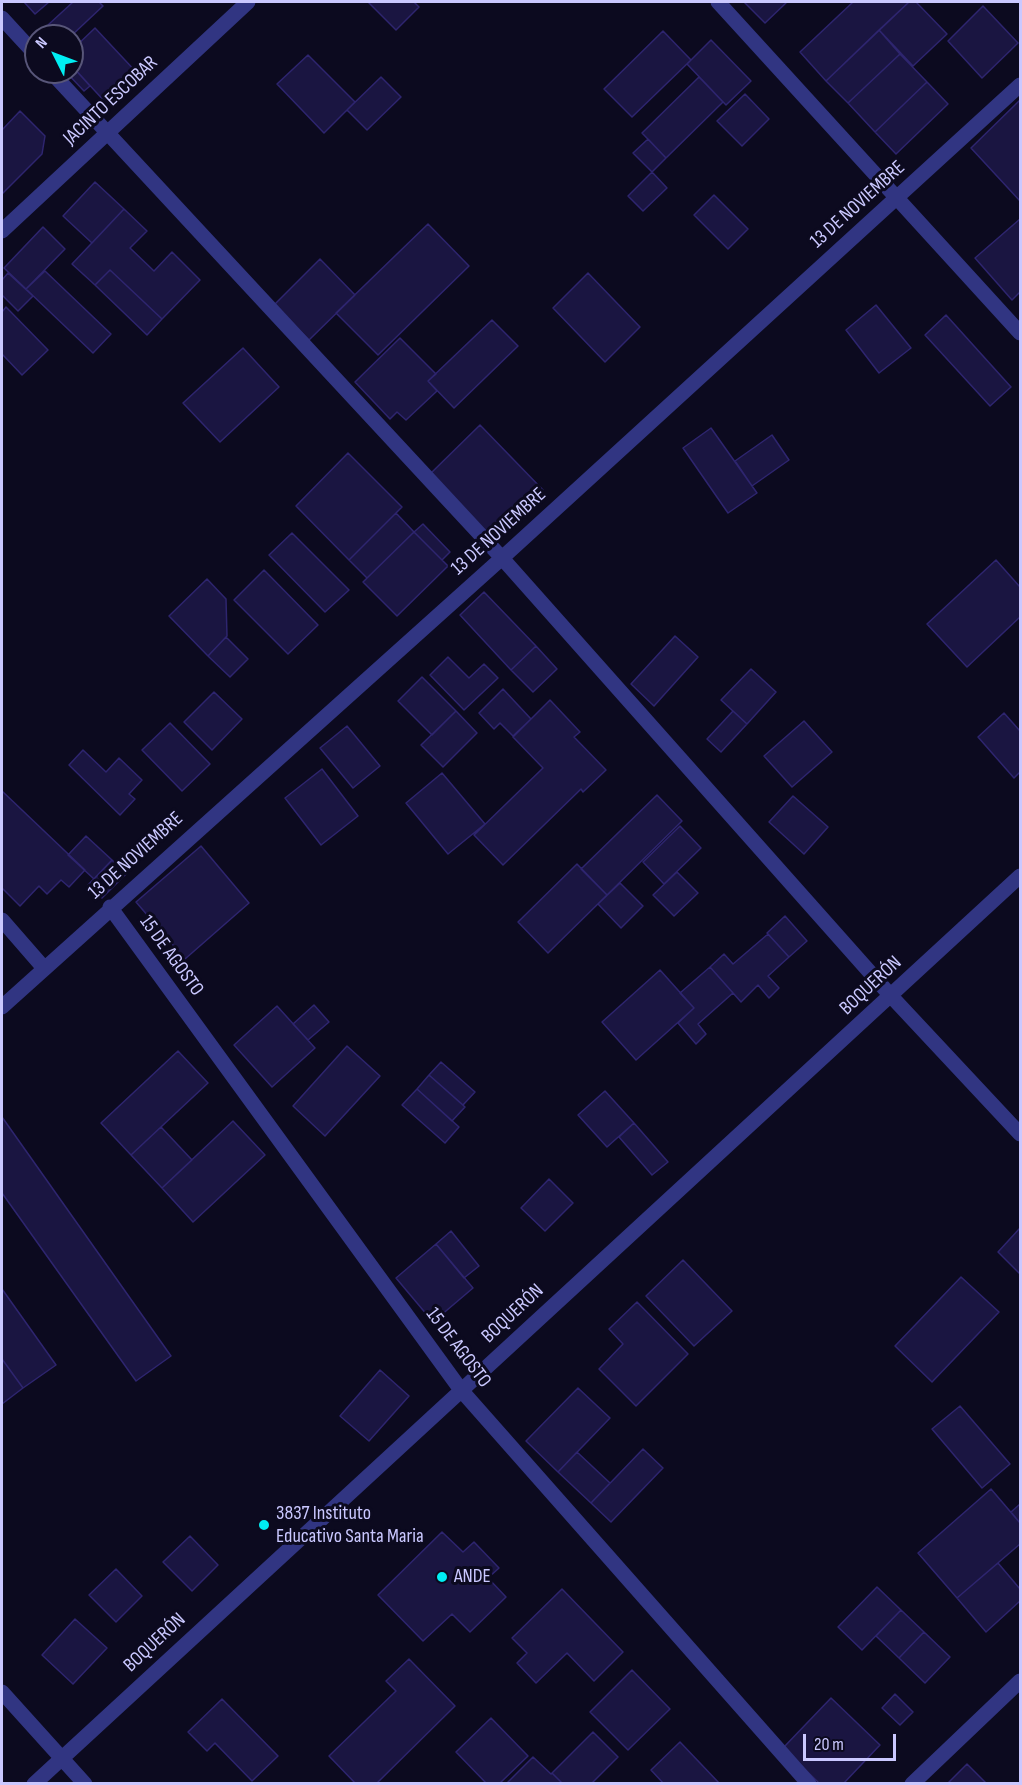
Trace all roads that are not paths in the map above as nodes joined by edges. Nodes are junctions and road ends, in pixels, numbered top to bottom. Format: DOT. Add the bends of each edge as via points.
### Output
graph roads {
  1 [pos="248,2"];
  2 [pos="718,2"];
  3 [pos="2,18"];
  4 [pos="24,42"];
  5 [pos="62,84"];
  6 [pos="1020,85"];
  7 [pos="108,133"];
  8 [pos="898,198"];
  9 [pos="2,231"];
  10 [pos="1020,333"];
  11 [pos="502,558"];
  12 [pos="1020,876"];
  13 [pos="110,907"];
  14 [pos="2,920"];
  15 [pos="43,967"];
  16 [pos="891,996"];
  17 [pos="2,1007"];
  18 [pos="1020,1134"];
  19 [pos="461,1390"];
  20 [pos="1020,1681"];
  21 [pos="2,1692"];
  22 [pos="61,1758"];
  23 [pos="34,1784"];
  24 [pos="85,1784"];
  25 [pos="809,1784"];
  26 [pos="912,1784"];
  1 -- 7 [label="street, JACINTO ESCOBAR"];
  2 -- 8 [label="street"];
  3 -- 4 [label="street"];
  5 -- 7 [label="street"];
  6 -- 8 [label="street, 13 DE NOVIEMBRE"];
  7 -- 9 [label="street, JACINTO ESCOBAR"];
  7 -- 11 [label="street"];
  8 -- 10 [label="street"];
  8 -- 11 [label="street, 13 DE NOVIEMBRE"];
  11 -- 13 [label="street, 13 DE NOVIEMBRE"];
  11 -- 16 [label="street"];
  12 -- 16 [label="street, BOQUERÓN"];
  13 -- 15 [label="street, 13 DE NOVIEMBRE"];
  13 -- 19 [label="street, 15 DE AGOSTO"];
  14 -- 15 [label="street"];
  15 -- 17 [label="street, 13 DE NOVIEMBRE"];
  16 -- 18 [label="street"];
  16 -- 19 [label="street, BOQUERÓN"];
  19 -- 22 [label="street, BOQUERÓN"];
  19 -- 25 [label="street, 15 DE AGOSTO"];
  20 -- 26 [label="street"];
  21 -- 22 [label="street"];
  22 -- 23 [label="street, BOQUERÓN"];
  22 -- 24 [label="street"];
}
